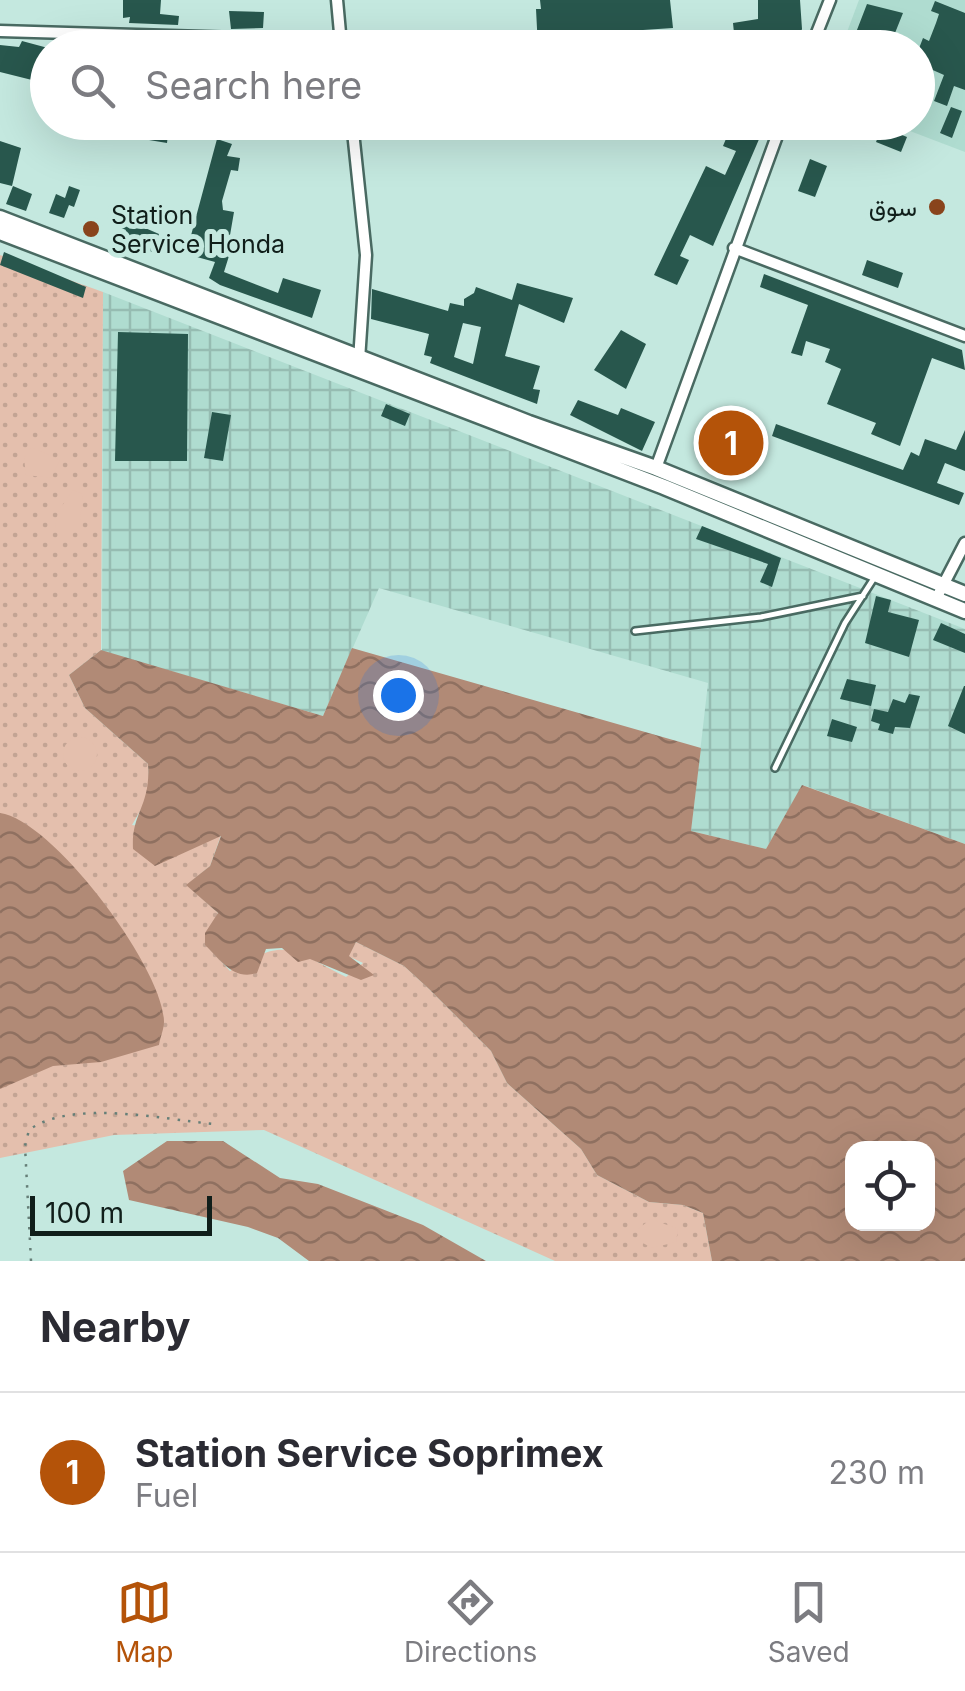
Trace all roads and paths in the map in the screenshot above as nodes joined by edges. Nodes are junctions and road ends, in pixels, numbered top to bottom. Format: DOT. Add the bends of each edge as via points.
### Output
graph roads {
  1 [pos="337,0"];
  2 [pos="830,0"];
  3 [pos="340,30"];
  4 [pos="818,30"];
  5 [pos="0,31"];
  6 [pos="30,32"];
  7 [pos="354,140"];
  8 [pos="775,140"];
  9 [pos="0,218"];
  10 [pos="0,232"];
  11 [pos="734,248"];
  12 [pos="965,336"];
  13 [pos="358,363"];
  14 [pos="656,468"];
  15 [pos="965,543"];
  16 [pos="878,572"];
  17 [pos="939,592"];
  18 [pos="965,594"];
  19 [pos="863,596"];
  20 [pos="965,611"];
  21 [pos="635,631"];
  22 [pos="776,768"];
  23 [pos="213,1124"];
  24 [pos="31,1261"];
  1 -- 3 [label="street"];
  2 -- 4 [label="street"];
  5 -- 6 [label="street"];
  7 -- 13 [label="street" via="366,255"];
  8 -- 11 [label="street"];
  9 -- 13 [label="main road"];
  10 -- 13 [label="main road"];
  11 -- 12 [label="street"];
  11 -- 14 [label="street"];
  13 -- 14 [label="main road"];
  13 -- 16 [label="main road"];
  14 -- 17 [label="main road"];
  15 -- 17 [label="street"];
  16 -- 17 [label="main road"];
  16 -- 19 [label="lane"];
  17 -- 18 [label="main road"];
  17 -- 20 [label="main road"];
  19 -- 21 [label="lane" via="762,618"];
  19 -- 22 [label="lane"];
  23 -- 24 [label="path" via="106,1113 44,1118 28,1130"];
}
